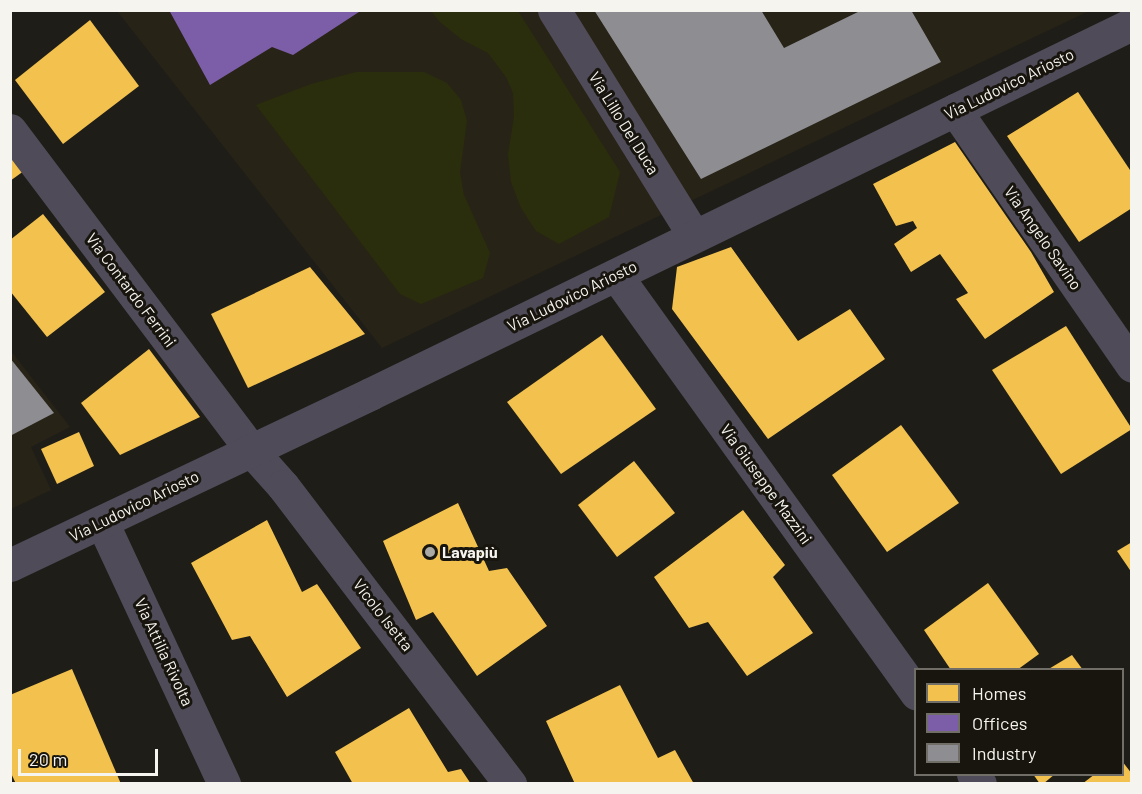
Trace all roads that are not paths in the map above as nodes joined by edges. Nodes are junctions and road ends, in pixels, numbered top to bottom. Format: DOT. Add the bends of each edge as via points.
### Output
graph roads {
  1 [pos="554,10"];
  2 [pos="1131,24"];
  3 [pos="955,110"];
  4 [pos="10,130"];
  5 [pos="694,236"];
  6 [pos="616,274"];
  7 [pos="1131,366"];
  8 [pos="251,450"];
  9 [pos="102,522"];
  10 [pos="10,565"];
  11 [pos="914,692"];
  12 [pos="224,783"];
  13 [pos="510,783"];
  1 -- 5 [label="street, Via Lillo Del Duca"];
  2 -- 3 [label="street, Via Ludovico Ariosto"];
  3 -- 5 [label="street, Via Ludovico Ariosto"];
  3 -- 7 [label="street, Via Angelo Savino"];
  4 -- 8 [label="street, Via Contardo Ferrini"];
  5 -- 6 [label="street, Via Ludovico Ariosto"];
  6 -- 8 [label="street, Via Ludovico Ariosto"];
  6 -- 11 [label="street, Via Giuseppe Mazzini"];
  8 -- 9 [label="street, Via Ludovico Ariosto"];
  8 -- 13 [label="street, Vicolo Isetta" via="290,495"];
  9 -- 10 [label="street, Via Ludovico Ariosto"];
  9 -- 12 [label="street, Via Attilia Rivolta"];
}
